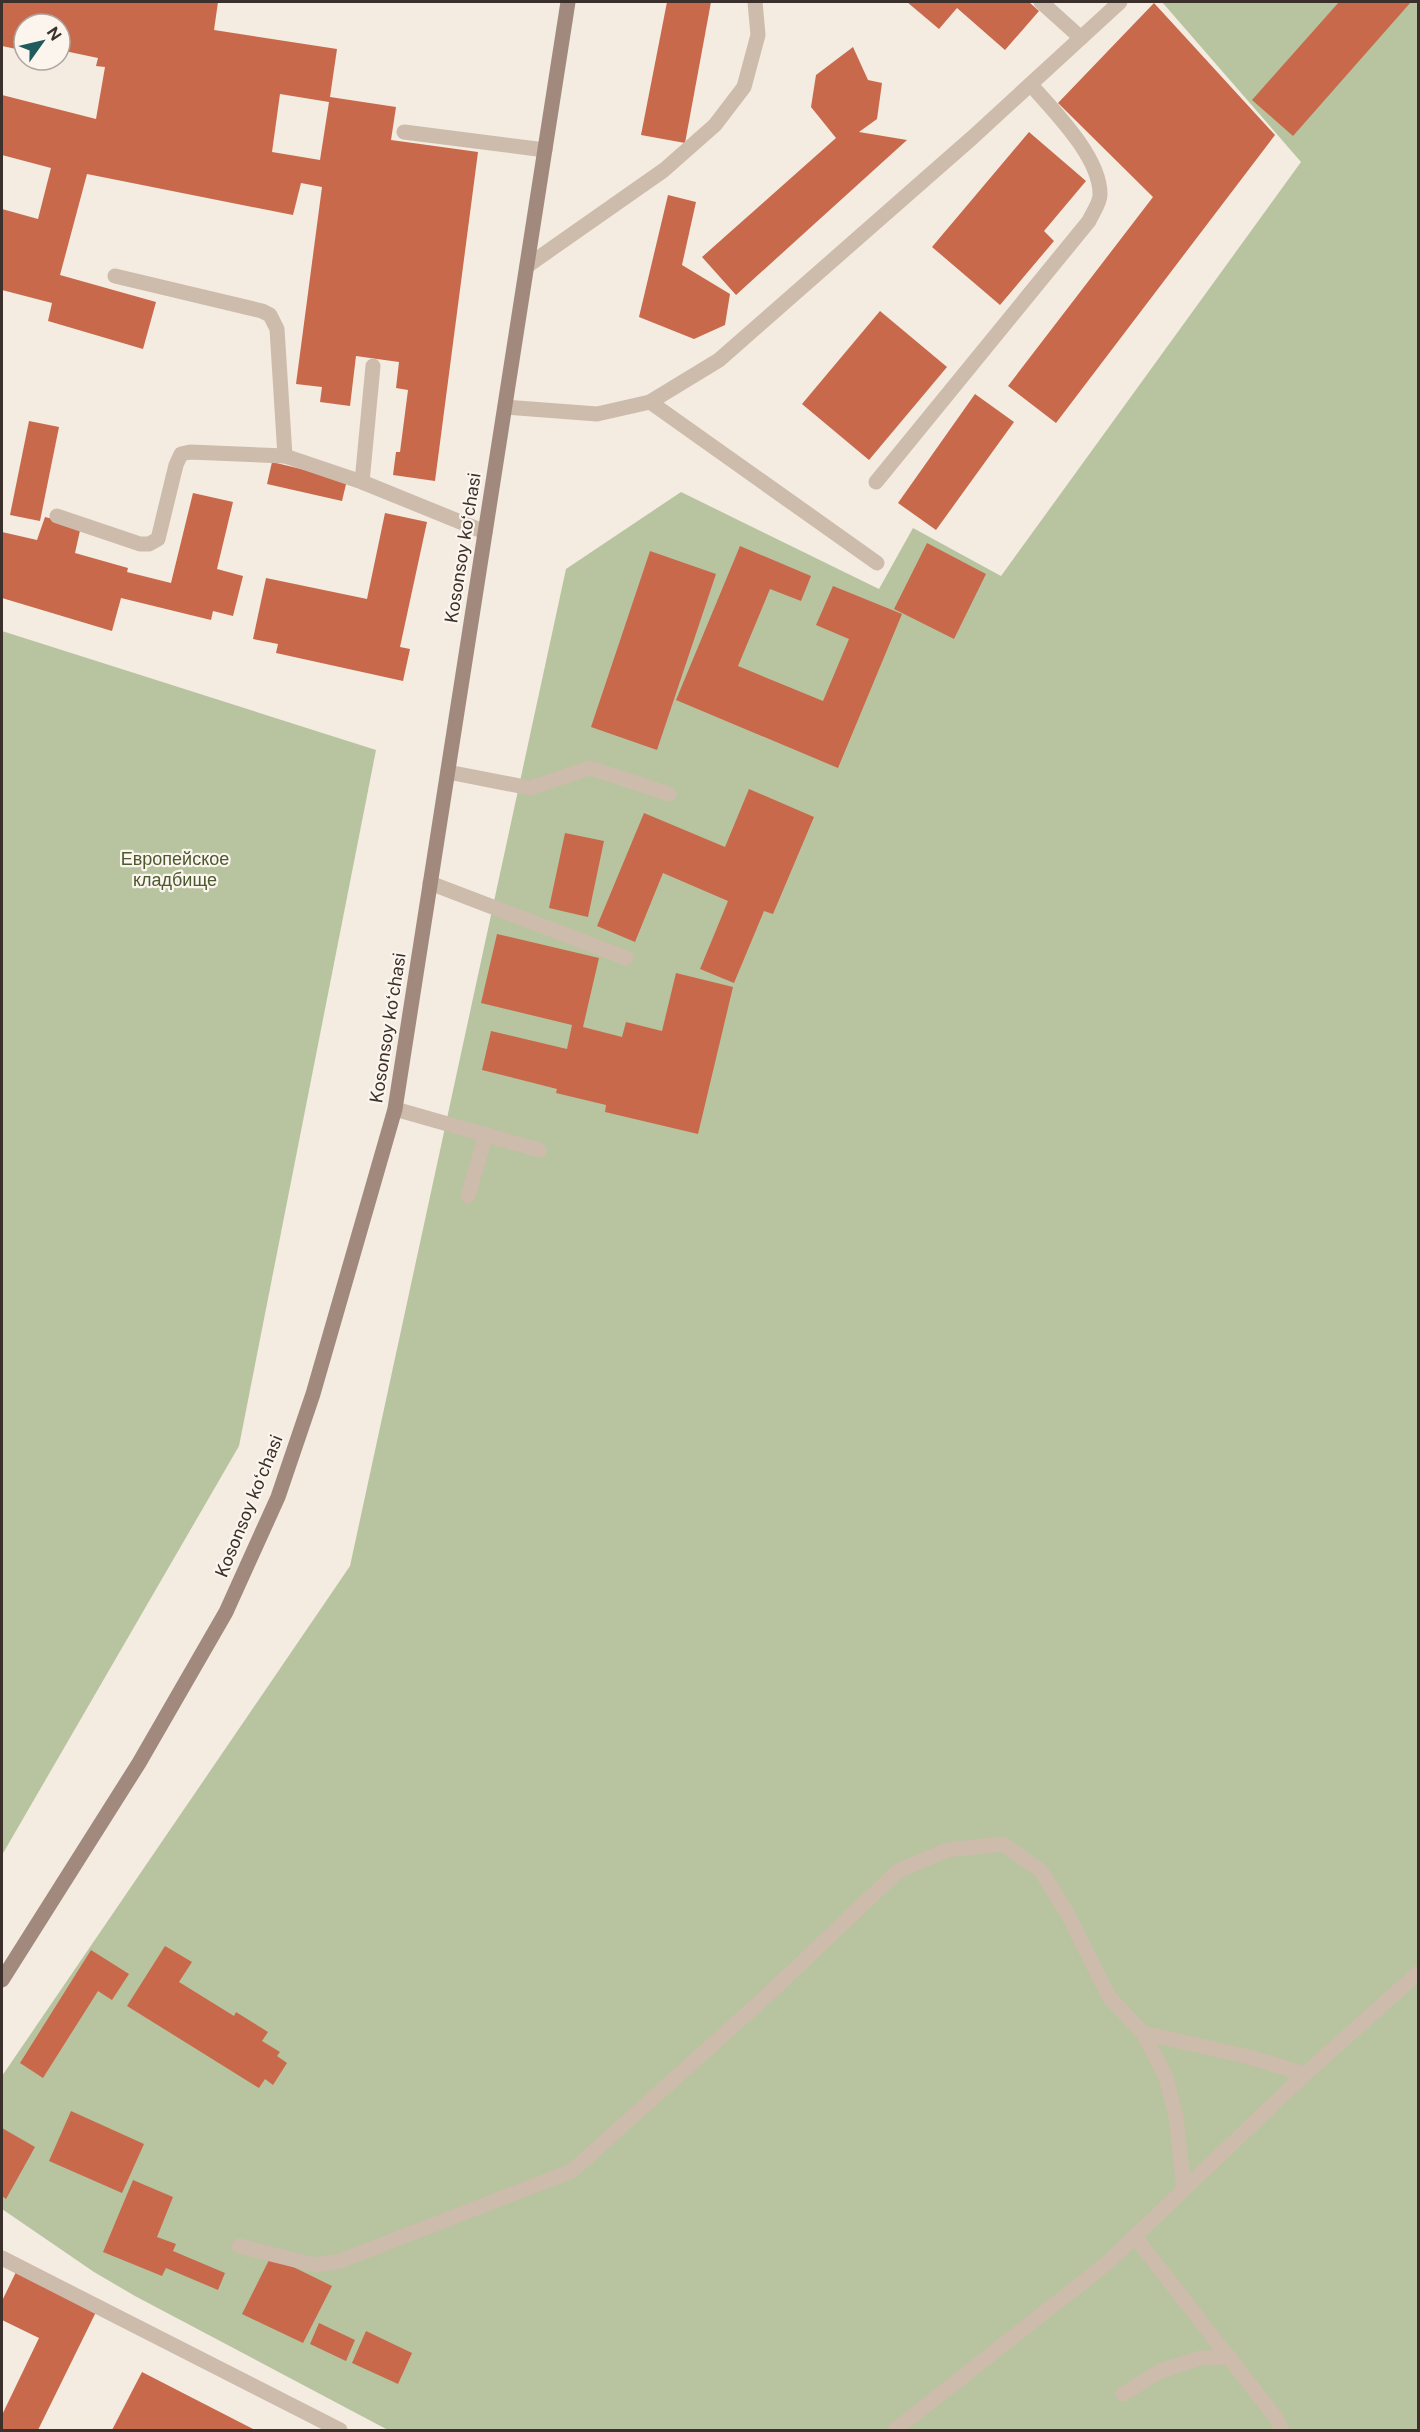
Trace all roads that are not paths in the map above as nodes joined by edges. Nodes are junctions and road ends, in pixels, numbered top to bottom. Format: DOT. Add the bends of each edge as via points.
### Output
graph roads {
  1 [pos="568,2"];
  2 [pos="755,2"];
  3 [pos="1041,2"];
  4 [pos="1120,2"];
  5 [pos="1081,38"];
  6 [pos="1031,85"];
  7 [pos="404,132"];
  8 [pos="545,150"];
  9 [pos="527,267"];
  10 [pos="114,276"];
  11 [pos="373,366"];
  12 [pos="650,402"];
  13 [pos="505,407"];
  14 [pos="285,456"];
  15 [pos="362,482"];
  16 [pos="876,482"];
  17 [pos="57,516"];
  18 [pos="485,532"];
  19 [pos="877,563"];
  20 [pos="448,772"];
  21 [pos="669,794"];
  22 [pos="430,883"];
  23 [pos="626,958"];
  24 [pos="395,1109"];
  25 [pos="486,1134"];
  26 [pos="539,1150"];
  27 [pos="468,1196"];
  28 [pos="1419,1973"];
  29 [pos="2,1980"];
  30 [pos="1143,2033"];
  31 [pos="1305,2074"];
  32 [pos="1184,2190"];
  33 [pos="1135,2237"];
  34 [pos="239,2246"];
  35 [pos="2,2258"];
  36 [pos="1230,2357"];
  37 [pos="1123,2394"];
  38 [pos="340,2430"];
  39 [pos="895,2430"];
  40 [pos="1282,2430"];
  1 -- 8 [label="main road, Kosonsoy koʻchasi"];
  2 -- 9 [label="lane" via="758,35 744,87 715,125 664,170"];
  3 -- 5 [label="lane"];
  4 -- 5 [label="lane"];
  5 -- 6 [label="lane"];
  6 -- 12 [label="lane" via="719,360"];
  6 -- 16 [label="lane" via="1066,124 1093,164 1100,196 1089,221"];
  7 -- 8 [label="lane"];
  8 -- 9 [label="main road, Kosonsoy koʻchasi"];
  9 -- 13 [label="main road, Kosonsoy koʻchasi"];
  10 -- 14 [label="lane" via="270,315 277,329"];
  11 -- 15 [label="lane"];
  12 -- 13 [label="lane" via="597,414"];
  12 -- 19 [label="lane"];
  13 -- 18 [label="main road, Kosonsoy koʻchasi"];
  14 -- 15 [label="lane"];
  14 -- 17 [label="lane" via="182,454 158,539 150,544"];
  15 -- 18 [label="lane"];
  18 -- 20 [label="main road, Kosonsoy koʻchasi"];
  20 -- 21 [label="lane" via="530,788 590,768"];
  20 -- 22 [label="main road, Kosonsoy koʻchasi"];
  22 -- 23 [label="lane"];
  22 -- 24 [label="main road, Kosonsoy koʻchasi"];
  24 -- 25 [label="lane"];
  24 -- 29 [label="main road, Kosonsoy koʻchasi" via="278,1497 226,1612 140,1763"];
  25 -- 26 [label="lane"];
  25 -- 27 [label="lane"];
  28 -- 31 [label="lane"];
  30 -- 31 [label="lane"];
  30 -- 32 [label="lane" via="1166,2077 1176,2116"];
  30 -- 34 [label="lane" via="1109,1997 1067,1912 1041,1871 1003,1844 948,1850 898,1871 773,1990 572,2170 340,2261 315,2265"];
  31 -- 32 [label="lane"];
  32 -- 33 [label="lane"];
  33 -- 36 [label="lane"];
  33 -- 39 [label="lane"];
  35 -- 38 [label="lane"];
  36 -- 37 [label="lane" via="1201,2358 1160,2372"];
  36 -- 40 [label="lane"];
}
